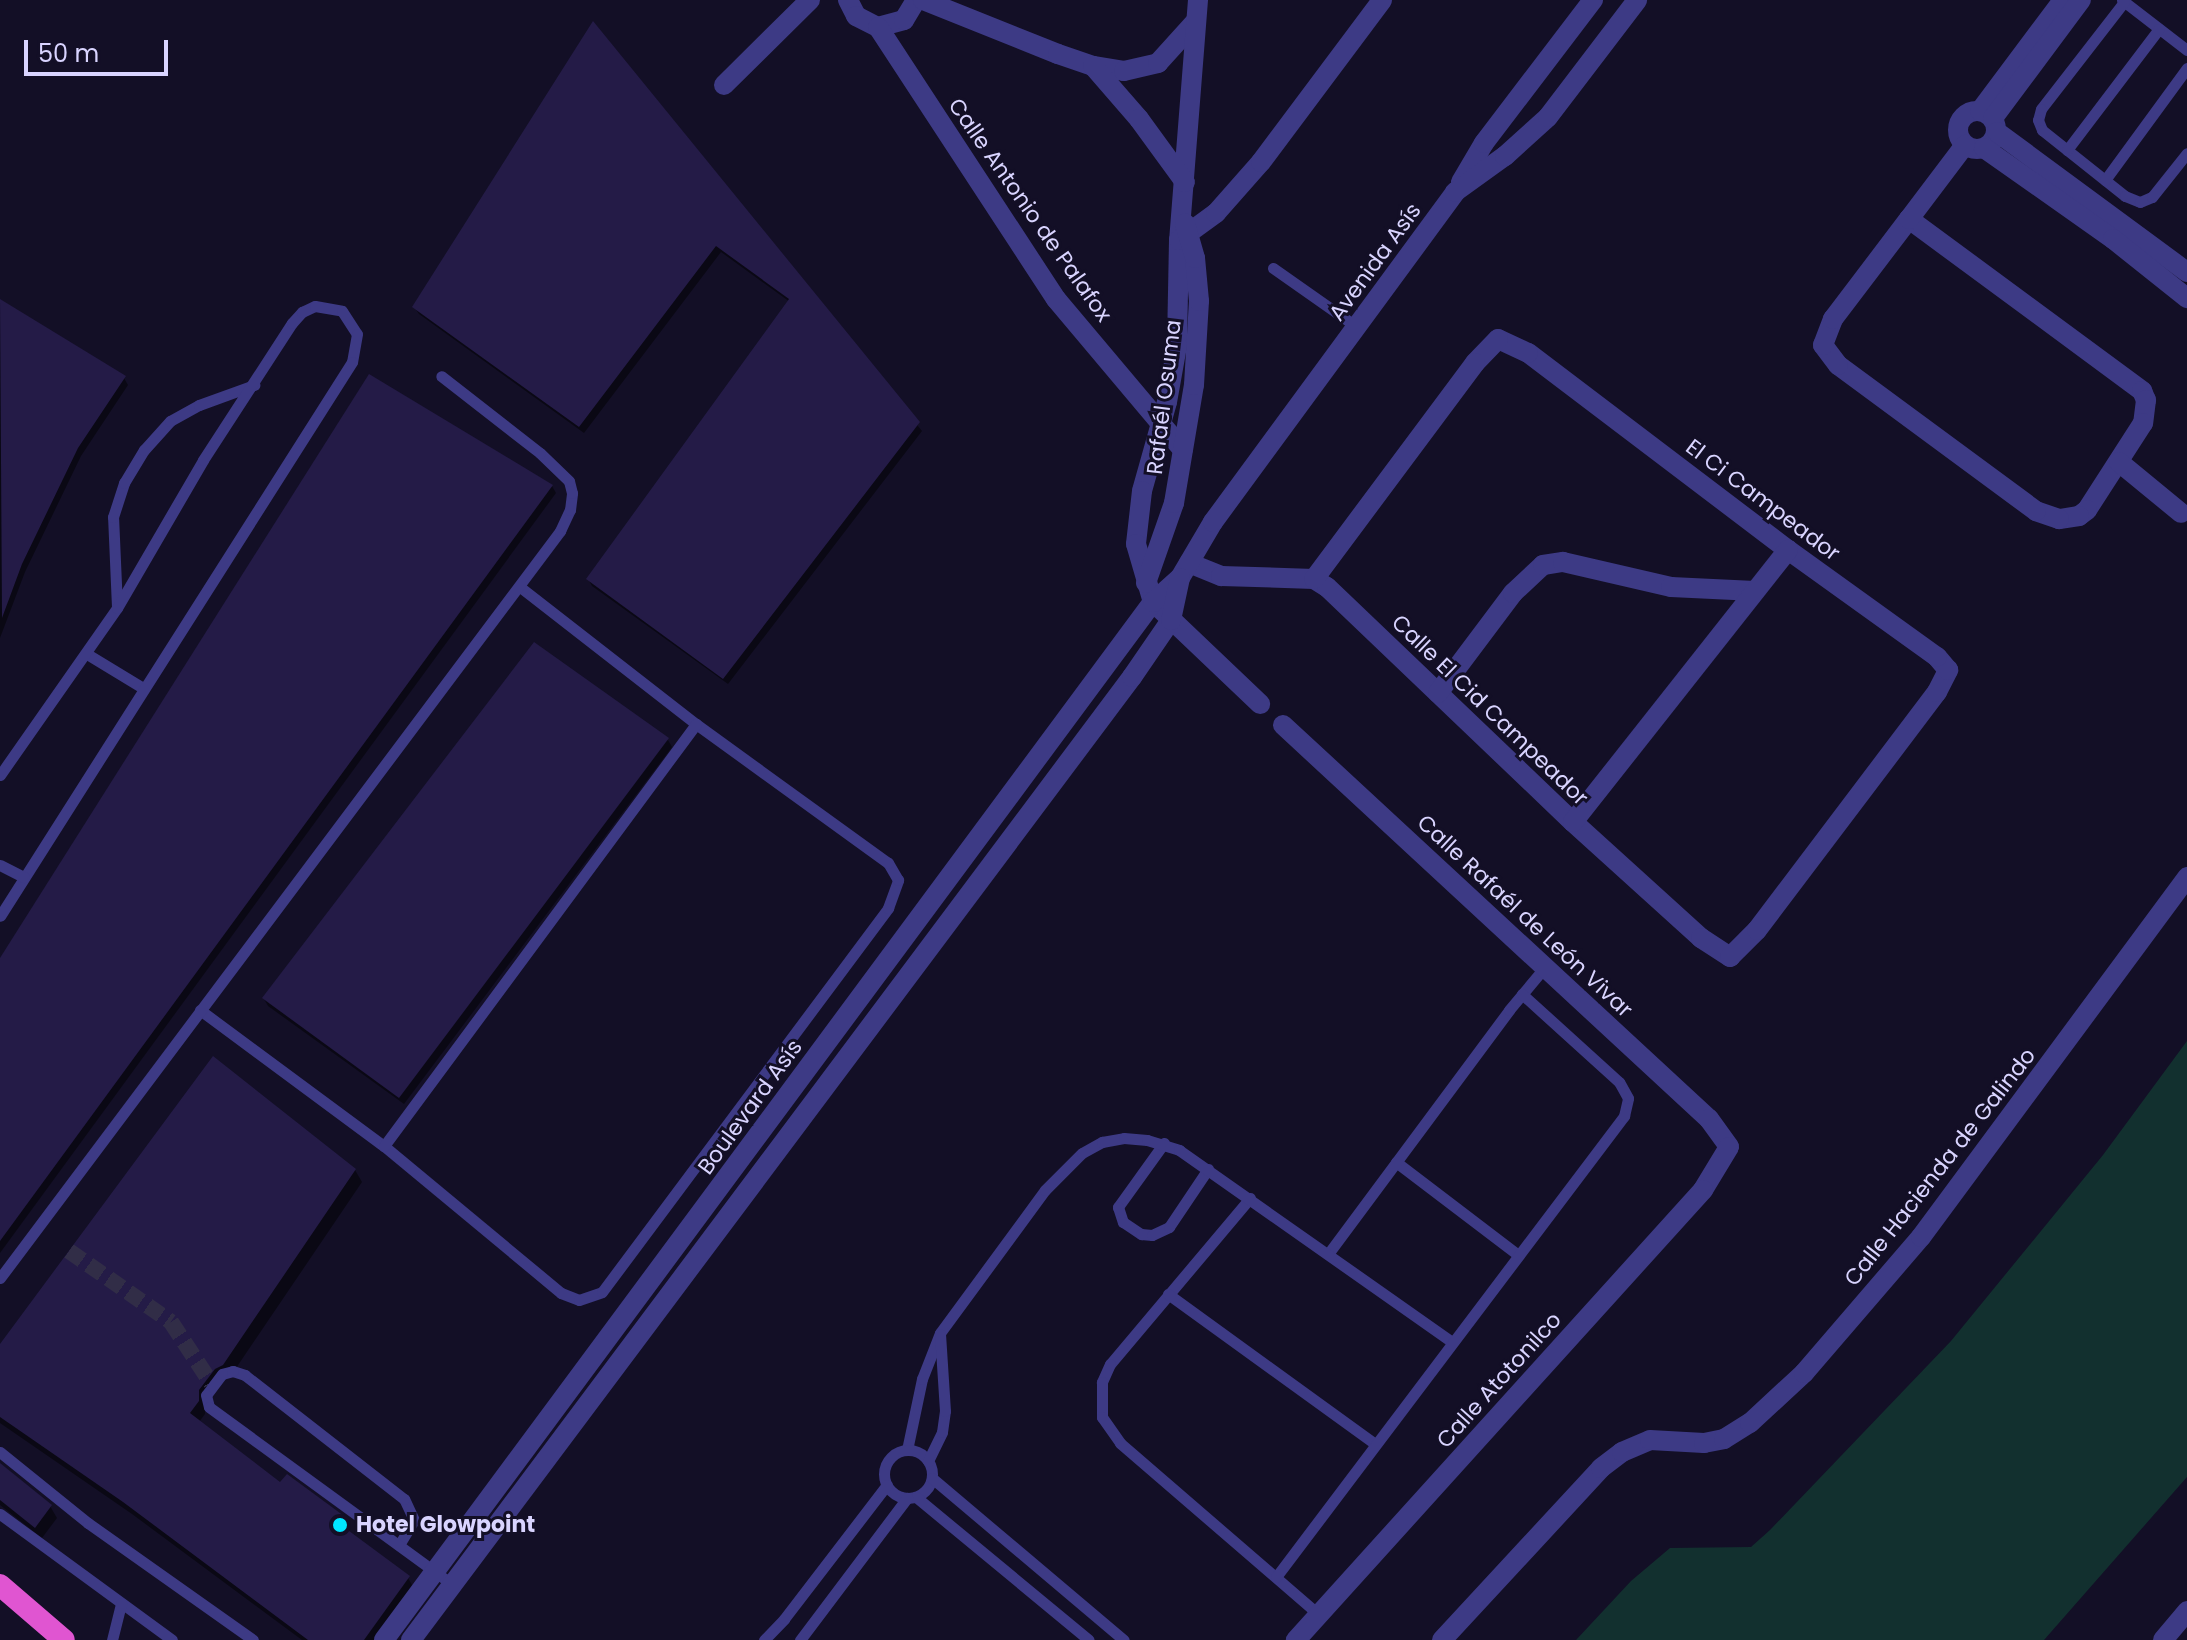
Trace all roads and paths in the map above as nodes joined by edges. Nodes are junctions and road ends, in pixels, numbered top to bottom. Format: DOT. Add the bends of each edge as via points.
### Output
graph roads {
  1 [pos="810,0"];
  2 [pos="848,0"];
  3 [pos="916,0"];
  4 [pos="923,0"];
  5 [pos="1198,0"];
  6 [pos="1382,0"];
  7 [pos="1593,0"];
  8 [pos="1637,0"];
  9 [pos="2063,0"];
  10 [pos="2081,0"];
  11 [pos="2123,1"];
  12 [pos="1195,22"];
  13 [pos="878,27"];
  14 [pos="2159,29"];
  15 [pos="2187,50"];
  16 [pos="1093,66"];
  17 [pos="2187,68"];
  18 [pos="724,85"];
  19 [pos="1984,131"];
  20 [pos="2067,150"];
  21 [pos="2187,153"];
  22 [pos="2105,180"];
  23 [pos="1185,182"];
  24 [pos="1455,192"];
  25 [pos="1909,219"];
  26 [pos="1184,229"];
  27 [pos="2119,232"];
  28 [pos="1273,268"];
  29 [pos="2187,272"];
  30 [pos="2187,298"];
  31 [pos="1357,327"];
  32 [pos="441,376"];
  33 [pos="255,384"];
  34 [pos="1160,425"];
  35 [pos="1183,450"];
  36 [pos="2119,462"];
  37 [pos="2181,513"];
  38 [pos="1788,550"];
  39 [pos="1185,571"];
  40 [pos="1314,579"];
  41 [pos="520,587"];
  42 [pos="1755,591"];
  43 [pos="1149,592"];
  44 [pos="117,608"];
  45 [pos="1171,620"];
  46 [pos="87,654"];
  47 [pos="143,688"];
  48 [pos="1438,693"];
  49 [pos="1260,704"];
  50 [pos="696,724"];
  51 [pos="1283,725"];
  52 [pos="1032,765"];
  53 [pos="0,775"];
  54 [pos="1055,779"];
  55 [pos="1573,822"];
  56 [pos="0,865"];
  57 [pos="24,877"];
  58 [pos="2187,877"];
  59 [pos="939,891"];
  60 [pos="961,905"];
  61 [pos="0,916"];
  62 [pos="1730,957"];
  63 [pos="1545,967"];
  64 [pos="1522,994"];
  65 [pos="200,1010"];
  66 [pos="1164,1143"];
  67 [pos="384,1146"];
  68 [pos="1729,1147"];
  69 [pos="1396,1162"];
  70 [pos="1208,1169"];
  71 [pos="1250,1198"];
  72 [pos="685,1235"];
  73 [pos="704,1248"];
  74 [pos="1328,1254"];
  75 [pos="1518,1255"];
  76 [pos="0,1278"];
  77 [pos="1168,1294"];
  78 [pos="940,1333"];
  79 [pos="1451,1341"];
  80 [pos="1375,1444"];
  81 [pos="907,1450"];
  82 [pos="0,1452"];
  83 [pos="928,1461"];
  84 [pos="932,1478"];
  85 [pos="887,1485"];
  86 [pos="911,1498"];
  87 [pos="0,1514"];
  88 [pos="399,1545"];
  89 [pos="1041,1573"];
  90 [pos="1276,1577"];
  91 [pos="443,1578"];
  92 [pos="0,1585"];
  93 [pos="1027,1589"];
  94 [pos="121,1603"];
  95 [pos="2187,1611"];
  96 [pos="1319,1615"];
  97 [pos="64,1640"];
  98 [pos="112,1640"];
  99 [pos="172,1640"];
  100 [pos="253,1640"];
  101 [pos="384,1640"];
  102 [pos="411,1640"];
  103 [pos="764,1640"];
  104 [pos="800,1640"];
  105 [pos="1089,1640"];
  106 [pos="1124,1640"];
  107 [pos="1296,1640"];
  108 [pos="1442,1640"];
  109 [pos="2163,1640"];
  1 -- 18 [label="street"];
  2 -- 13 [label="street, Calle Antonio de Palafox" via="856,16"];
  3 -- 13 [label="street" via="904,20"];
  4 -- 16 [label="street"];
  5 -- 12 [label="street, Rafaél Osuma"];
  6 -- 26 [label="street" via="1261,162 1216,213"];
  7 -- 24 [label="street" via="1484,143"];
  8 -- 24 [label="street, Avenida Asís" via="1548,117"];
  9 -- 19 [label="street"];
  10 -- 19 [label="street"];
  11 -- 14 [label="lane"];
  11 -- 20 [label="lane" via="2041,109 2042,130"];
  12 -- 16 [label="street" via="1158,63 1124,71"];
  12 -- 23 [label="street, Rafaél Osuma"];
  13 -- 34 [label="street, Calle Antonio de Palafox" via="1056,299"];
  14 -- 15 [label="lane"];
  14 -- 20 [label="lane"];
  16 -- 23 [label="street"];
  17 -- 22 [label="lane"];
  19 -- 25 [label="street"];
  19 -- 27 [label="street"];
  20 -- 22 [label="lane"];
  21 -- 22 [label="lane" via="2152,197 2140,202"];
  23 -- 26 [label="street, Rafaél Osuma"];
  24 -- 31 [label="street, Avenida Asís"];
  25 -- 36 [label="street" via="2142,391 2143,423"];
  25 -- 36 [label="street" via="1833,319 1823,345 1828,354 2047,516 2069,519 2087,510"];
  26 -- 34 [label="street, Rafaél Osuma" via="1177,346"];
  26 -- 35 [label="street, Rafaél Osuma" via="1198,277 1198,337"];
  27 -- 29 [label="street"];
  27 -- 30 [label="street"];
  28 -- 31 [label="lane"];
  31 -- 39 [label="street, Avenida Asís" via="1213,522"];
  32 -- 41 [label="lane" via="569,481 570,510"];
  33 -- 44 [label="lane" via="203,460"];
  33 -- 44 [label="lane" via="170,421 144,450 124,483 113,517"];
  33 -- 47 [label="lane" via="302,312 328,307 352,321 357,347 352,362"];
  34 -- 35 [label="street, Calle Antonio de Palafox"];
  34 -- 43 [label="street, Rafaél Osuma" via="1136,533"];
  35 -- 43 [label="street, Rafaél Osuma"];
  36 -- 37 [label="street"];
  38 -- 40 [label="street, El Ci Campeador" via="1528,353 1498,339"];
  38 -- 42 [label="street"];
  38 -- 62 [label="street, El Ci Campeador" via="1948,670 1937,692 1757,930"];
  39 -- 40 [label="street"];
  39 -- 43 [label="street, Avenida Asís"];
  39 -- 45 [label="street, Avenida Asís"];
  40 -- 48 [label="street, Calle El Cid Campeador"];
  41 -- 50 [label="lane"];
  41 -- 65 [label="lane"];
  42 -- 48 [label="street" via="1671,587 1563,562 1543,565 1513,593"];
  42 -- 55 [label="street"];
  43 -- 45 [label="street"];
  43 -- 52 [label="street, Boulevard Asís"];
  44 -- 46 [label="lane"];
  45 -- 49 [label="street"];
  45 -- 54 [label="street, Boulevard Asís"];
  46 -- 47 [label="lane"];
  46 -- 53 [label="lane"];
  47 -- 57 [label="lane"];
  48 -- 55 [label="street, Calle El Cid Campeador"];
  50 -- 67 [label="lane"];
  50 -- 67 [label="lane" via="895,871 897,889 876,925 595,1298 579,1300 561,1293"];
  51 -- 63 [label="street, Calle Rafaél de León Vivar"];
  52 -- 54 [label="street"];
  52 -- 59 [label="street, Boulevard Asís"];
  54 -- 60 [label="street, Boulevard Asís"];
  55 -- 62 [label="street, Calle El Cid Campeador" via="1701,938"];
  56 -- 57 [label="lane"];
  57 -- 61 [label="lane"];
  58 -- 108 [label="street, Calle Hacienda de Galindo" via="1921,1237 1804,1373 1750,1423 1724,1439 1650,1440 1622,1452 1601,1468"];
  59 -- 60 [label="street"];
  59 -- 72 [label="street, Boulevard Asís"];
  60 -- 73 [label="street, Boulevard Asís"];
  63 -- 64 [label="lane"];
  63 -- 68 [label="street, Calle Rafaél de León Vivar" via="1709,1119"];
  64 -- 69 [label="lane"];
  64 -- 75 [label="lane" via="1619,1082 1628,1098 1624,1116"];
  65 -- 67 [label="lane"];
  65 -- 76 [label="lane"];
  66 -- 70 [label="lane"];
  66 -- 70 [label="lane" via="1118,1207 1123,1222 1141,1234 1169,1227"];
  66 -- 78 [label="lane" via="1124,1138 1082,1153 1045,1190"];
  68 -- 96 [label="street, Calle Atotonilco" via="1703,1190"];
  69 -- 74 [label="lane"];
  69 -- 75 [label="lane"];
  70 -- 71 [label="lane"];
  71 -- 74 [label="lane"];
  71 -- 77 [label="lane"];
  72 -- 73 [label="street"];
  72 -- 91 [label="street, Boulevard Asís"];
  73 -- 91 [label="street, Boulevard Asís"];
  74 -- 79 [label="lane"];
  75 -- 79 [label="lane"];
  77 -- 80 [label="lane"];
  77 -- 90 [label="lane" via="1110,1364 1102,1382 1102,1417 1120,1443"];
  78 -- 81 [label="lane" via="922,1379"];
  78 -- 83 [label="lane" via="945,1411"];
  79 -- 80 [label="lane"];
  80 -- 90 [label="lane"];
  81 -- 83 [label="lane"];
  81 -- 85 [label="lane" via="887,1462"];
  82 -- 100 [label="lane" via="88,1523"];
  83 -- 84 [label="lane"];
  84 -- 86 [label="lane"];
  84 -- 89 [label="lane"];
  85 -- 86 [label="lane"];
  85 -- 103 [label="lane"];
  86 -- 93 [label="lane"];
  86 -- 104 [label="lane"];
  87 -- 94 [label="lane"];
  88 -- 88 [label="lane" via="414,1520 404,1499 245,1375 222,1374 206,1395 209,1407"];
  88 -- 91 [label="lane"];
  89 -- 93 [label="lane"];
  89 -- 106 [label="lane"];
  90 -- 96 [label="lane"];
  91 -- 101 [label="street, Boulevard Asís"];
  91 -- 102 [label="street, Boulevard Asís"];
  92 -- 97 [label="highway"];
  93 -- 105 [label="lane"];
  94 -- 98 [label="lane"];
  94 -- 99 [label="lane"];
  95 -- 109 [label="street"];
  96 -- 107 [label="street, Calle Atotonilco"];
}
